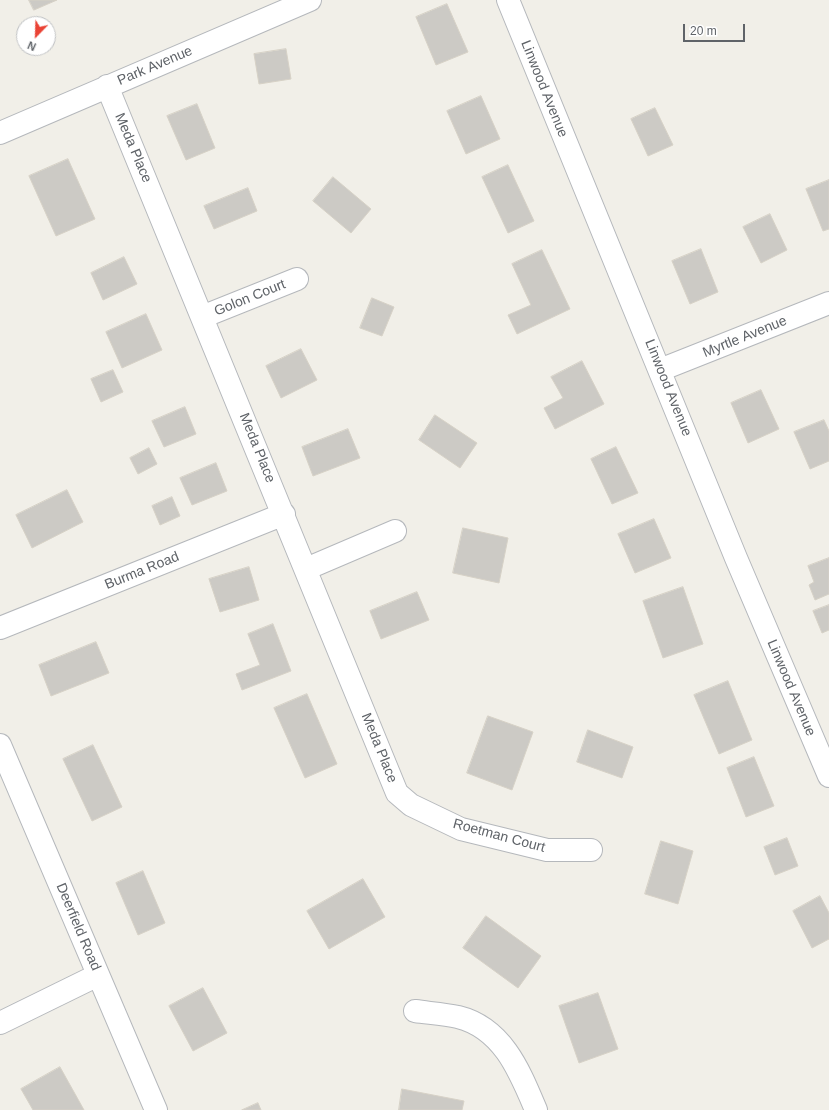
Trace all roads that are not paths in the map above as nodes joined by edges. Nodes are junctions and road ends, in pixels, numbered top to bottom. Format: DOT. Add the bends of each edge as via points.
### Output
graph roads {
  1 [pos="310,0"];
  2 [pos="508,0"];
  3 [pos="107,86"];
  4 [pos="0,133"];
  5 [pos="297,279"];
  6 [pos="829,303"];
  7 [pos="202,317"];
  8 [pos="660,370"];
  9 [pos="284,514"];
  10 [pos="394,531"];
  11 [pos="306,569"];
  12 [pos="0,628"];
  13 [pos="0,745"];
  14 [pos="829,776"];
  15 [pos="411,805"];
  16 [pos="591,850"];
  17 [pos="98,975"];
  18 [pos="415,1011"];
  19 [pos="0,1023"];
  20 [pos="156,1110"];
  21 [pos="536,1110"];
  1 -- 3 [label="street, Park Avenue"];
  2 -- 8 [label="street, Linwood Avenue"];
  3 -- 4 [label="street, Park Avenue"];
  3 -- 7 [label="street, Meda Place"];
  5 -- 7 [label="street, Golon Court"];
  6 -- 8 [label="street, Myrtle Avenue"];
  7 -- 9 [label="street, Meda Place"];
  8 -- 14 [label="street, Linwood Avenue" via="739,566"];
  9 -- 11 [label="street, Meda Place"];
  9 -- 12 [label="street, Burma Road"];
  10 -- 11 [label="street"];
  11 -- 15 [label="street, Meda Place" via="397,793"];
  13 -- 17 [label="street, Deerfield Road"];
  15 -- 16 [label="street, Roetman Court" via="461,829 525,845 547,850"];
  17 -- 19 [label="street"];
  17 -- 20 [label="street, Deerfield Road"];
  18 -- 21 [label="street" via="459,1018 484,1029 505,1048 519,1068"];
}
